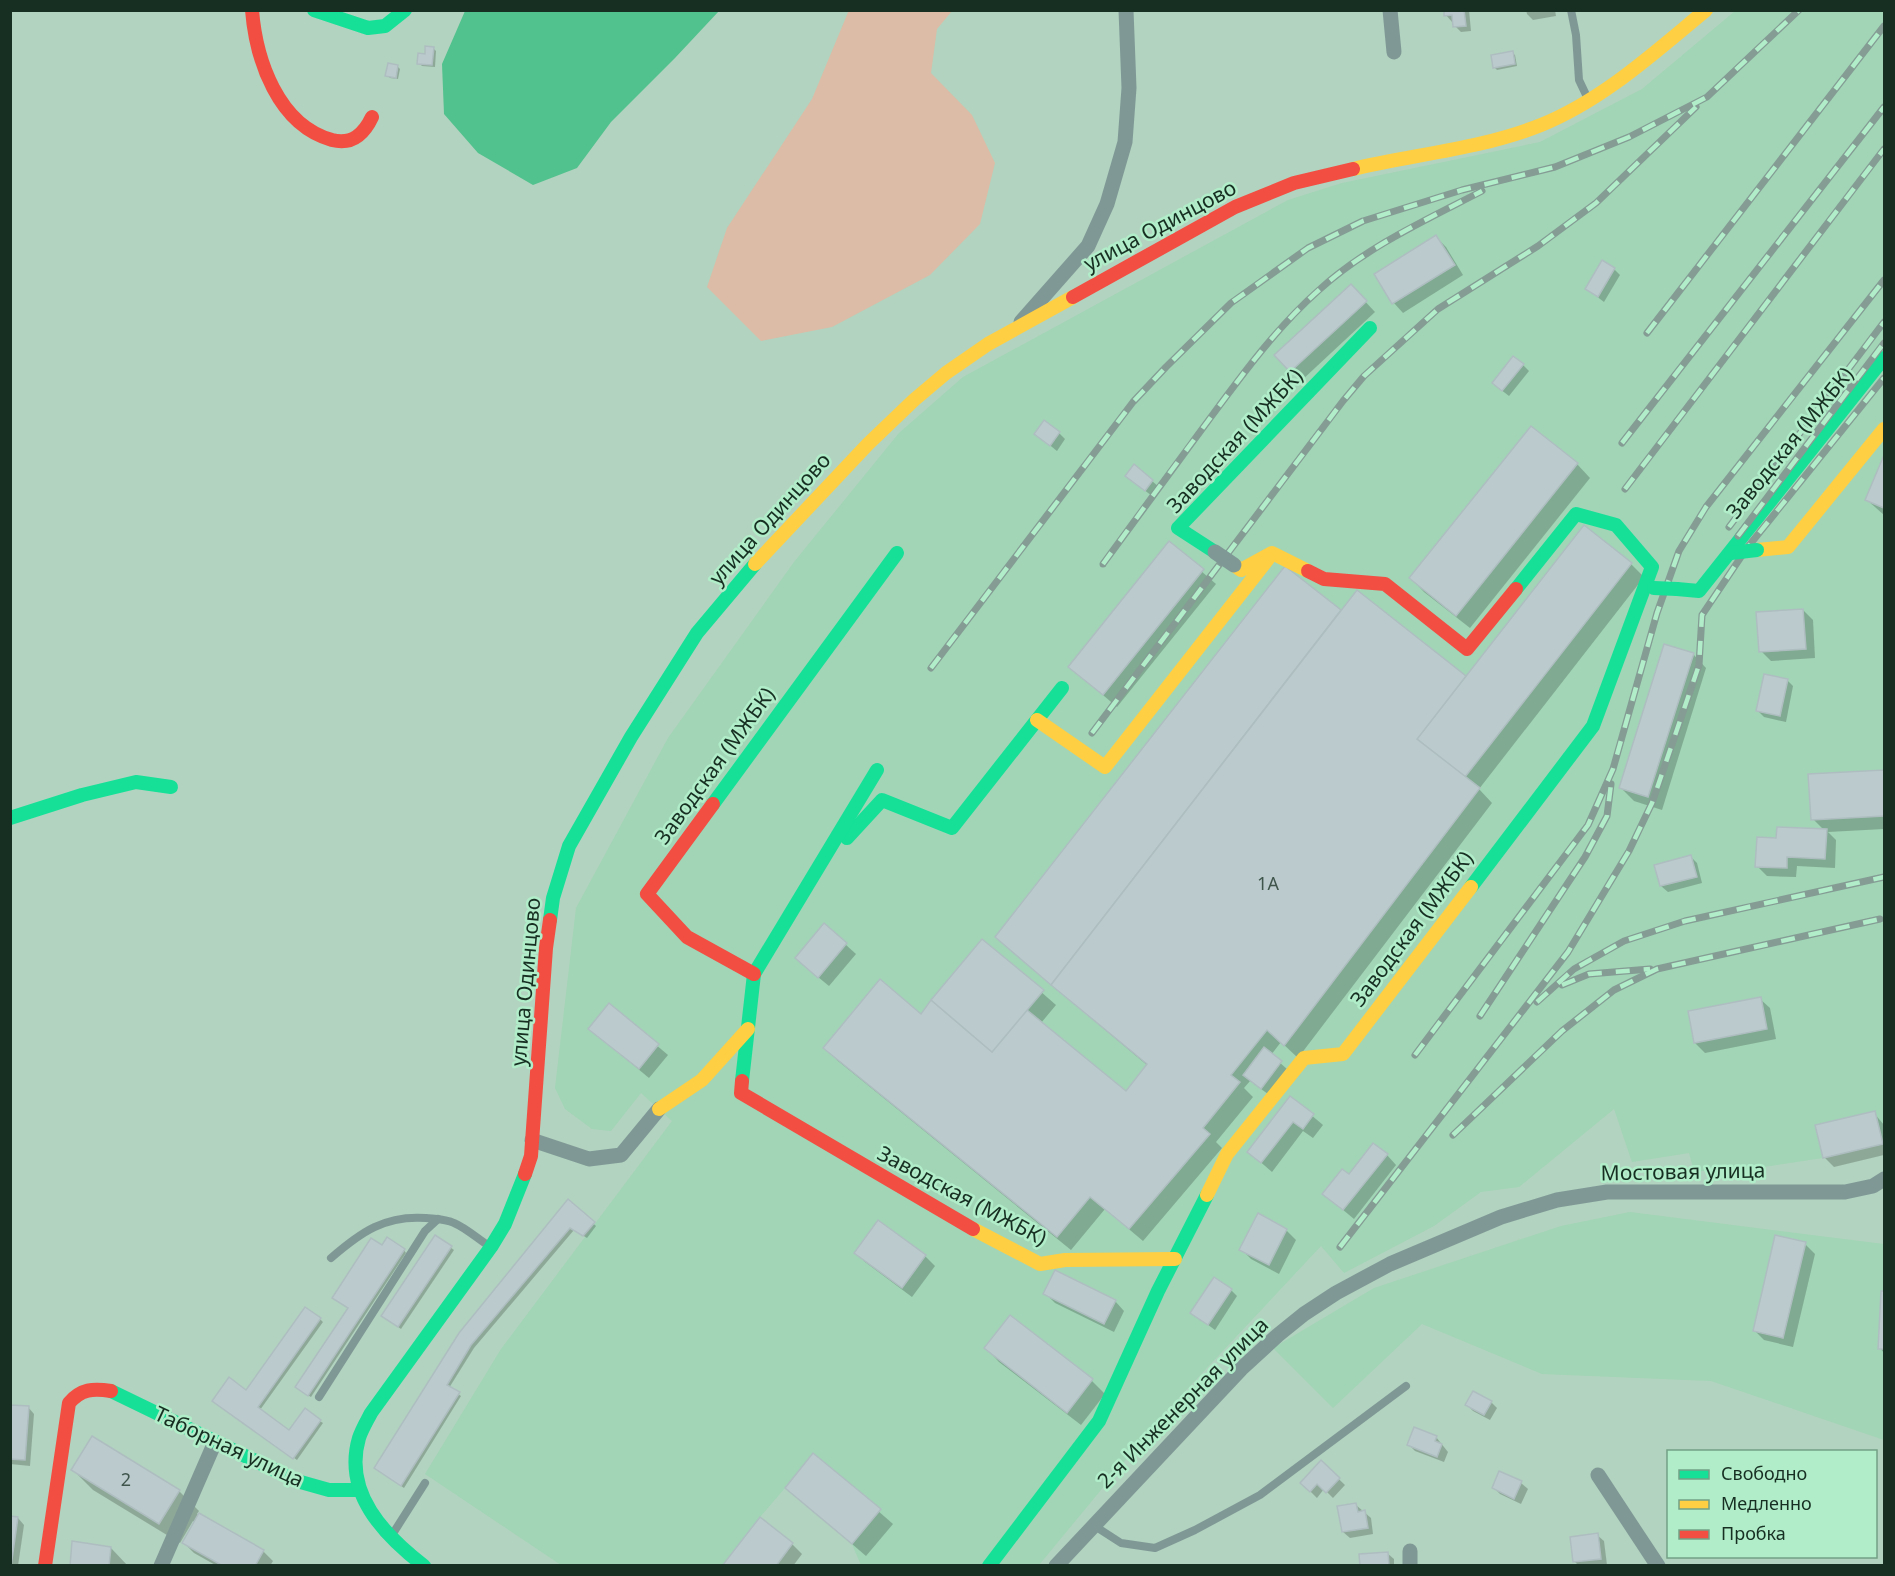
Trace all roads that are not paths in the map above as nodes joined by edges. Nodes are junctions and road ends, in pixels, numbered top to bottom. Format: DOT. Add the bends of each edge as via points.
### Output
graph roads {
  1 [pos="252,10"];
  2 [pos="314,10"];
  3 [pos="405,10"];
  4 [pos="1126,10"];
  5 [pos="1390,10"];
  6 [pos="1571,10"];
  7 [pos="1706,10"];
  8 [pos="1689,18"];
  9 [pos="1394,52"];
  10 [pos="1588,100"];
  11 [pos="372,117"];
  12 [pos="1016,328"];
  13 [pos="1370,328"];
  14 [pos="1884,358"];
  15 [pos="1884,429"];
  16 [pos="1215,552"];
  17 [pos="897,553"];
  18 [pos="1272,553"];
  19 [pos="1730,553"];
  20 [pos="1234,565"];
  21 [pos="1649,588"];
  22 [pos="1062,688"];
  23 [pos="1037,720"];
  24 [pos="878,770"];
  25 [pos="171,787"];
  26 [pos="10,818"];
  27 [pos="816,872"];
  28 [pos="754,974"];
  29 [pos="748,1029"];
  30 [pos="659,1109"];
  31 [pos="532,1140"];
  32 [pos="1884,1179"];
  33 [pos="438,1219"];
  34 [pos="1450,1238"];
  35 [pos="490,1247"];
  36 [pos="331,1258"];
  37 [pos="1175,1259"];
  38 [pos="1406,1386"];
  39 [pos="319,1397"];
  40 [pos="215,1442"];
  41 [pos="1598,1475"];
  42 [pos="425,1483"];
  43 [pos="359,1490"];
  44 [pos="1092,1525"];
  45 [pos="391,1538"];
  46 [pos="45,1566"];
  47 [pos="160,1566"];
  48 [pos="424,1566"];
  49 [pos="989,1566"];
  50 [pos="1056,1566"];
  51 [pos="1658,1566"];
  1 -- 11 [label="street" via="257,47 271,83 289,112 309,131 347,142 360,136"];
  2 -- 3 [label="street" via="368,28 386,26"];
  4 -- 12 [label="street" via="1125,142 1107,204 1088,246"];
  5 -- 9 [label="street"];
  6 -- 10 [label="lane" via="1579,80"];
  7 -- 8 [label="street, улица Одинцово"];
  8 -- 10 [label="street, улица Одинцово" via="1630,72"];
  10 -- 12 [label="street, улица Одинцово" via="1541,125 1485,143 1294,183 1235,207"];
  12 -- 31 [label="street, улица Одинцово" via="946,373 868,444 697,633 631,737 569,846 553,898"];
  13 -- 16 [label="street, Заводская (МЖБК)" via="1178,528"];
  14 -- 19 [label="street, Заводская (МЖБК)"];
  15 -- 19 [label="street, Заводская (МЖБК), bridge" via="1788,547"];
  16 -- 20 [label="street, Заводская (МЖБК), bridge"];
  17 -- 28 [label="street, Заводская (МЖБК)" via="646,894 687,937"];
  18 -- 20 [label="street, Заводская (МЖБК)" via="1241,570"];
  18 -- 21 [label="street, Заводская (МЖБК)" via="1324,579 1385,584 1467,649 1576,513 1616,525 1652,567"];
  18 -- 23 [label="street" via="1105,767"];
  19 -- 21 [label="street, Заводская (МЖБК), bridge" via="1699,591"];
  21 -- 37 [label="street, Заводская (МЖБК)" via="1593,726 1343,1054 1304,1058 1227,1154"];
  22 -- 23 [label="street, Заводская (МЖБК)"];
  23 -- 27 [label="street, Заводская (МЖБК)" via="952,828 882,800"];
  24 -- 27 [label="street, Заводская (МЖБК)"];
  25 -- 26 [label="street" via="136,782"];
  27 -- 28 [label="street, Заводская (МЖБК)"];
  28 -- 29 [label="street, Заводская (МЖБК)"];
  29 -- 30 [label="street" via="702,1080"];
  29 -- 37 [label="street, Заводская (МЖБК)" via="741,1093 956,1221 1040,1264 1065,1260"];
  30 -- 31 [label="street" via="621,1155 589,1159"];
  31 -- 35 [label="street, улица Одинцово" via="522,1182 505,1224"];
  32 -- 34 [label="street, Мостовая улица" via="1873,1186 1845,1192 1607,1192 1557,1200"];
  33 -- 35 [label="lane" via="454,1223"];
  33 -- 36 [label="lane" via="391,1219 367,1231"];
  33 -- 39 [label="lane" via="425,1231"];
  34 -- 44 [label="street, 2-я Инженерная улица" via="1390,1264 1304,1314 1241,1369"];
  35 -- 43 [label="street, улица Одинцово" via="371,1413 359,1439"];
  37 -- 49 [label="street, Заводская (МЖБК)" via="1099,1421"];
  38 -- 44 [label="lane" via="1260,1495 1155,1548 1120,1543"];
  40 -- 43 [label="street, Таборная улица" via="297,1481 329,1490"];
  40 -- 46 [label="street, Таборная улица" via="110,1391 90,1388 75,1395 69,1403"];
  40 -- 47 [label="street"];
  41 -- 51 [label="street"];
  42 -- 45 [label="lane"];
  43 -- 45 [label="street" via="380,1527"];
  44 -- 50 [label="street, 2-я Инженерная улица"];
  45 -- 48 [label="street"];
}
